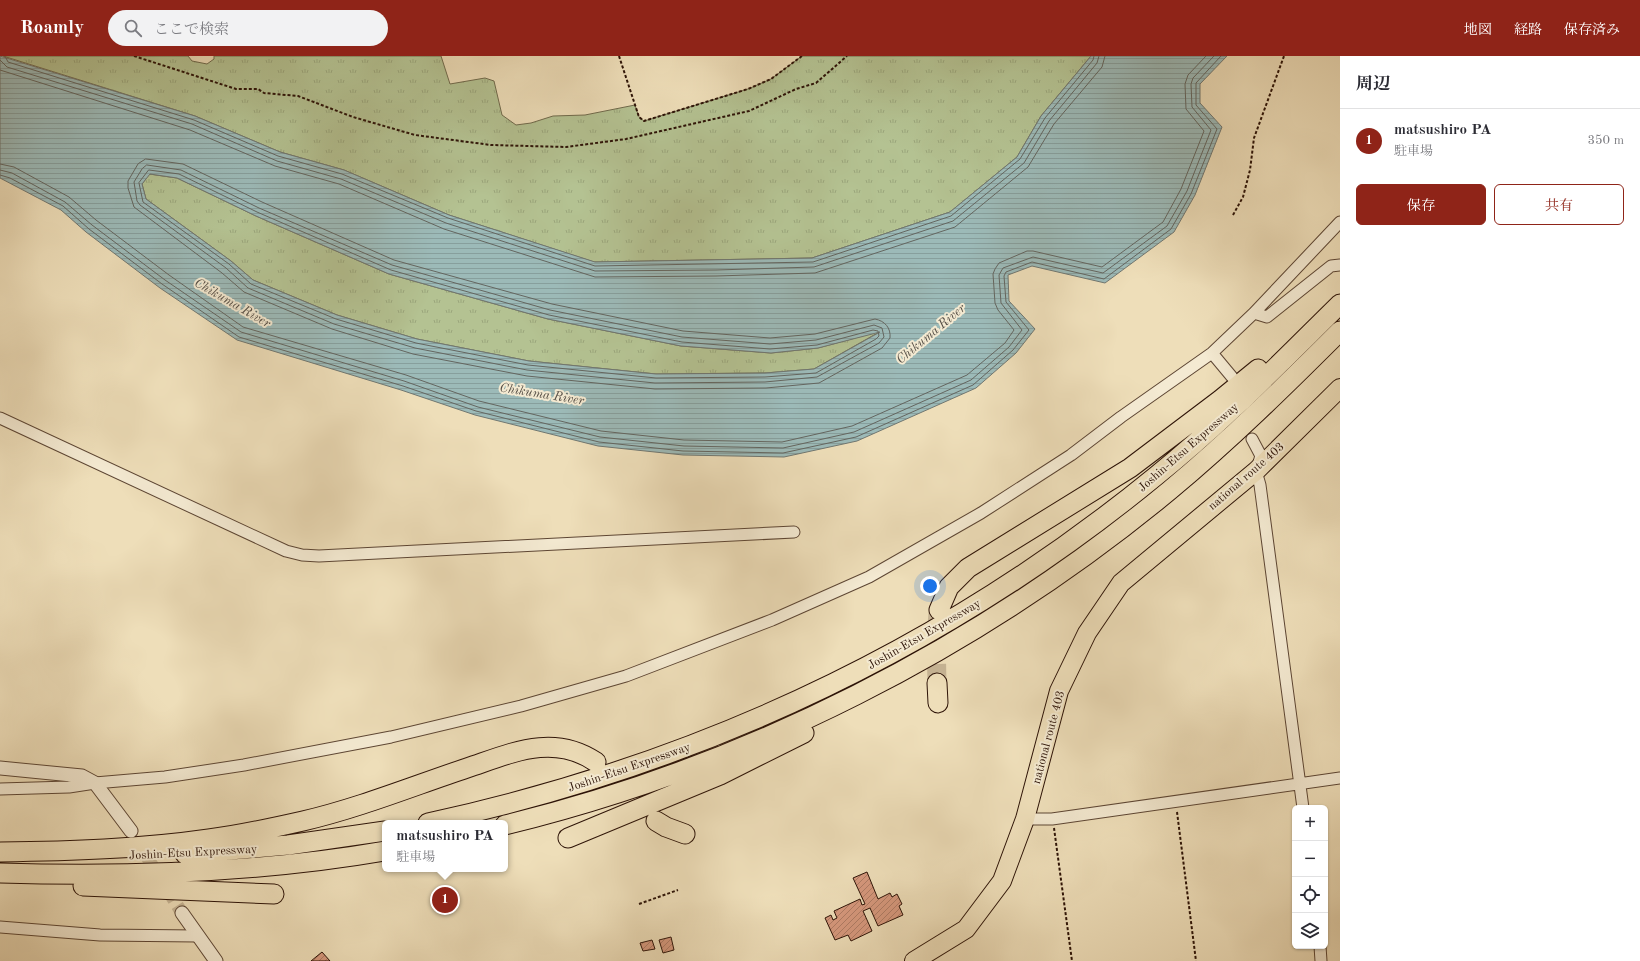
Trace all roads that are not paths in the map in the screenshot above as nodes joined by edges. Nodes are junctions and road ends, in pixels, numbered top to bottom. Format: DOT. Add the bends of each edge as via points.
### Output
graph roads {
  1 [pos="1340,222"];
  2 [pos="1340,265"];
  3 [pos="1340,295"];
  4 [pos="1340,304"];
  5 [pos="1254,313"];
  6 [pos="1340,331"];
  7 [pos="1212,353"];
  8 [pos="1232,377"];
  9 [pos="1340,388"];
  10 [pos="0,418"];
  11 [pos="1252,439"];
  12 [pos="1256,471"];
  13 [pos="794,532"];
  14 [pos="939,610"];
  15 [pos="973,631"];
  16 [pos="937,683"];
  17 [pos="938,703"];
  18 [pos="596,762"];
  19 [pos="0,768"];
  20 [pos="1340,778"];
  21 [pos="95,783"];
  22 [pos="1300,783"];
  23 [pos="0,789"];
  24 [pos="1303,805"];
  25 [pos="1026,819"];
  26 [pos="440,820"];
  27 [pos="656,821"];
  28 [pos="508,825"];
  29 [pos="131,831"];
  30 [pos="382,831"];
  31 [pos="685,834"];
  32 [pos="568,838"];
  33 [pos="382,851"];
  34 [pos="0,853"];
  35 [pos="0,872"];
  36 [pos="0,881"];
  37 [pos="274,894"];
  38 [pos="182,913"];
  39 [pos="0,928"];
  40 [pos="197,936"];
  41 [pos="1320,949"];
  42 [pos="216,961"];
  43 [pos="914,961"];
  44 [pos="1322,961"];
  1 -- 5 [label="street"];
  2 -- 5 [label="street" via="1331,266 1267,317"];
  3 -- 14 [label="highway" via="1271,358 1168,441 1089,494 968,568 949,587"];
  4 -- 26 [label="highway, Joshin-Etsu Expressway" via="1199,440 1122,503 1012,582 898,651 794,703 693,746 582,784"];
  5 -- 7 [label="street"];
  6 -- 15 [label="highway, Joshin-Etsu Expressway" via="1257,413 1169,490 1072,565"];
  7 -- 8 [label="street"];
  7 -- 21 [label="street" via="1071,455 981,513 868,577 772,620 626,676 461,721 244,765"];
  9 -- 12 [label="highway, national route 403"];
  10 -- 13 [label="street" via="286,551 302,555"];
  11 -- 12 [label="street" via="1261,456"];
  12 -- 22 [label="street" via="1260,485"];
  12 -- 25 [label="highway, national route 403" via="1121,583 1087,633 1059,691"];
  15 -- 28 [label="highway, Joshin-Etsu Expressway" via="850,698 750,744 639,786"];
  15 -- 32 [label="highway" via="896,682 778,746 720,775"];
  16 -- 17 [label="highway"];
  18 -- 34 [label="highway" via="574,750 532,748 348,808 258,830 209,839 154,844"];
  19 -- 21 [label="street" via="82,776"];
  20 -- 22 [label="street"];
  21 -- 23 [label="street" via="69,787"];
  21 -- 29 [label="street"];
  22 -- 24 [label="street"];
  22 -- 25 [label="street" via="1176,803 1052,819"];
  25 -- 43 [label="highway, national route 403" via="1002,881 966,929"];
  27 -- 31 [label="highway"];
  30 -- 34 [label="highway, Joshin-Etsu Expressway" via="224,852 95,856"];
  33 -- 35 [label="highway, Joshin-Etsu Expressway" via="297,864 226,870 96,874"];
  36 -- 37 [label="highway"];
  38 -- 40 [label="street"];
  39 -- 40 [label="street" via="100,935"];
  40 -- 42 [label="street"];
  41 -- 44 [label="street"];
}
